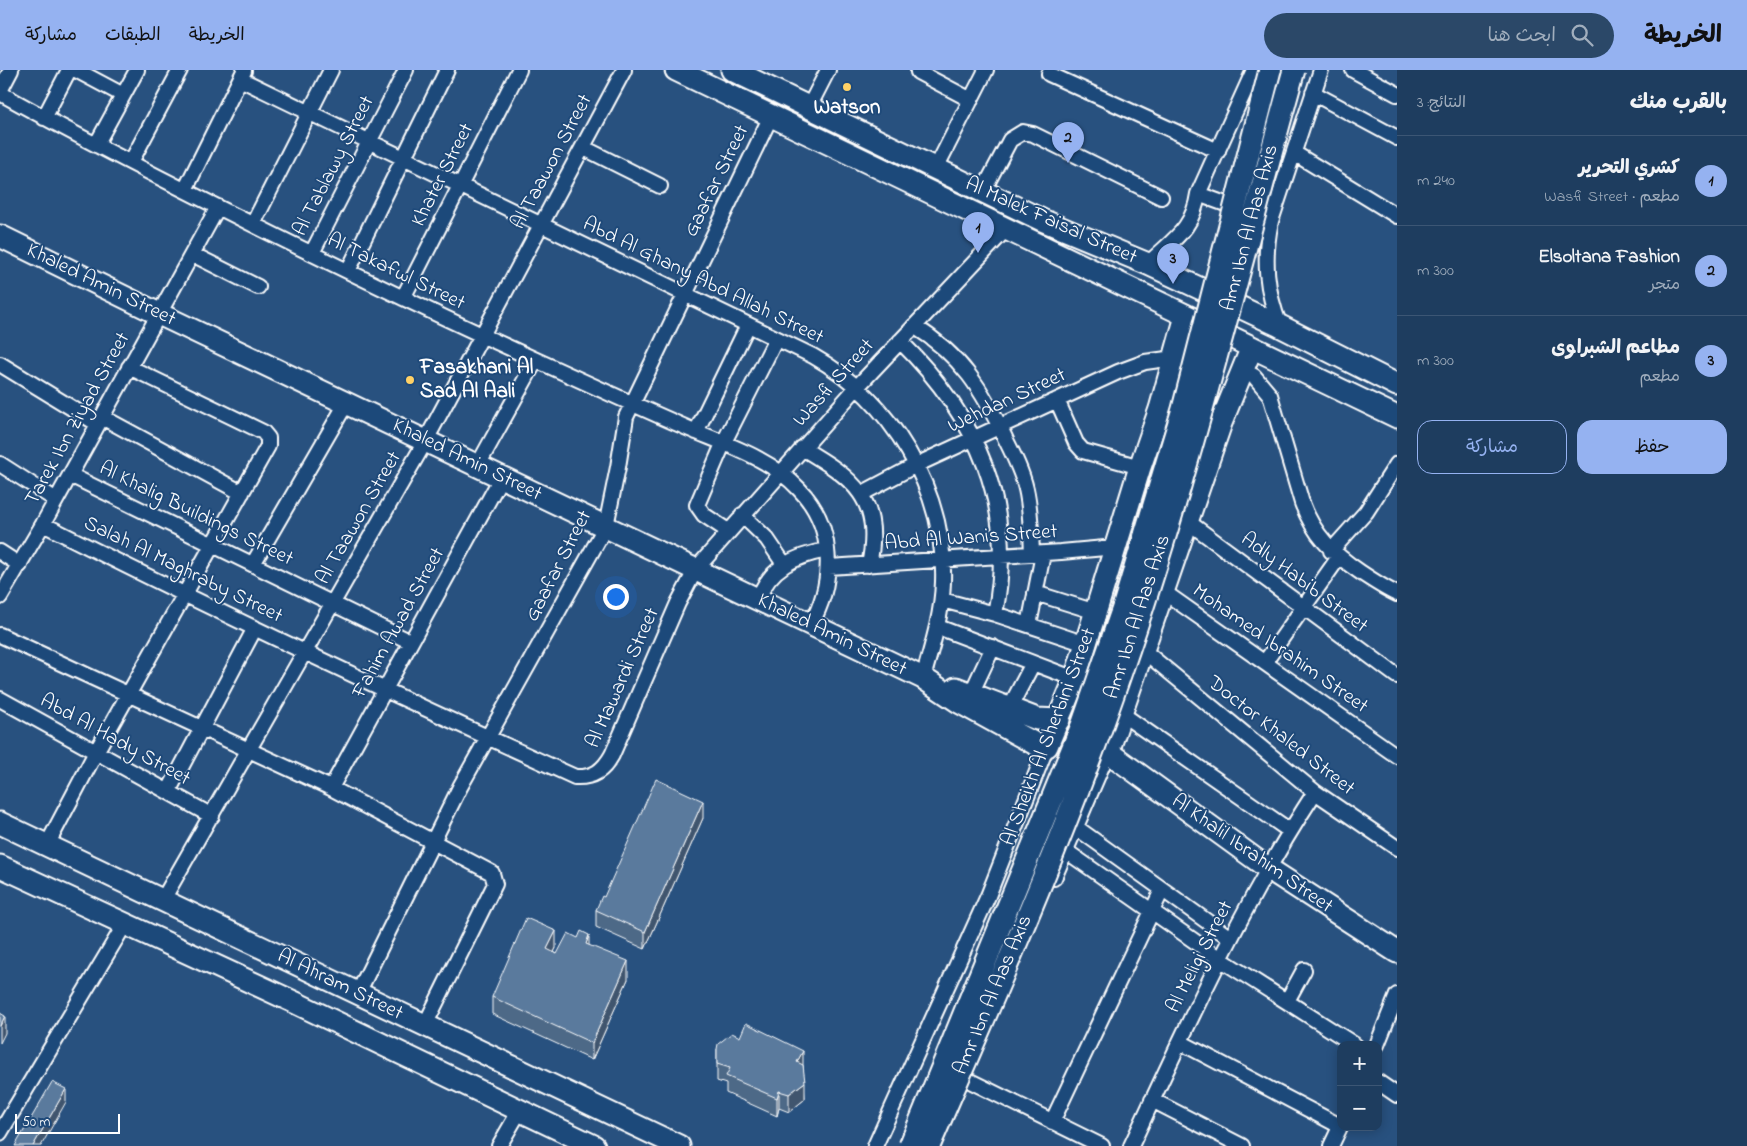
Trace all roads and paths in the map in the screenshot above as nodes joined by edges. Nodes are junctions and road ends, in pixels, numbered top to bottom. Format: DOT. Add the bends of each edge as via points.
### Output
graph roads {
  1 [pos="11,70"];
  2 [pos="69,70"];
  3 [pos="76,70"];
  4 [pos="137,70"];
  5 [pos="180,70"];
  6 [pos="331,70"];
  7 [pos="406,70"];
  8 [pos="447,70"];
  9 [pos="519,70"];
  10 [pos="624,70"];
  11 [pos="676,70"];
  12 [pos="828,70"];
  13 [pos="986,70"];
  14 [pos="1254,70"];
  15 [pos="1270,70"];
  16 [pos="1294,70"];
  17 [pos="1321,70"];
  18 [pos="1353,70"];
  19 [pos="742,72"];
  20 [pos="918,72"];
  21 [pos="242,74"];
  22 [pos="1049,74"];
  23 [pos="0,92"];
  24 [pos="1314,93"];
  25 [pos="1397,94"];
  26 [pos="123,96"];
  27 [pos="971,100"];
  28 [pos="809,107"];
  29 [pos="309,112"];
  30 [pos="771,116"];
  31 [pos="44,118"];
  32 [pos="1397,138"];
  33 [pos="369,141"];
  34 [pos="96,145"];
  35 [pos="584,148"];
  36 [pos="1218,150"];
  37 [pos="1294,154"];
  38 [pos="402,157"];
  39 [pos="131,162"];
  40 [pos="936,168"];
  41 [pos="460,185"];
  42 [pos="660,186"];
  43 [pos="185,190"];
  44 [pos="982,191"];
  45 [pos="1198,194"];
  46 [pos="1161,197"];
  47 [pos="1013,206"];
  48 [pos="218,207"];
  49 [pos="1397,216"];
  50 [pos="1042,220"];
  51 [pos="1271,222"];
  52 [pos="252,224"];
  53 [pos="541,225"];
  54 [pos="1006,229"];
  55 [pos="0,236"];
  56 [pos="1032,242"];
  57 [pos="312,253"];
  58 [pos="192,254"];
  59 [pos="1148,264"];
  60 [pos="348,271"];
  61 [pos="258,287"];
  62 [pos="684,294"];
  63 [pos="403,298"];
  64 [pos="159,314"];
  65 [pos="1186,316"];
  66 [pos="748,325"];
  67 [pos="914,326"];
  68 [pos="1280,326"];
  69 [pos="482,336"];
  70 [pos="776,339"];
  71 [pos="900,341"];
  72 [pos="1252,347"];
  73 [pos="1174,358"];
  74 [pos="536,360"];
  75 [pos="0,364"];
  76 [pos="129,367"];
  77 [pos="1242,370"];
  78 [pos="1397,385"];
  79 [pos="858,386"];
  80 [pos="1057,400"];
  81 [pos="347,402"];
  82 [pos="631,404"];
  83 [pos="1160,409"];
  84 [pos="1397,417"];
  85 [pos="100,420"];
  86 [pos="1221,423"];
  87 [pos="1000,426"];
  88 [pos="696,432"];
  89 [pos="974,438"];
  90 [pos="426,440"];
  91 [pos="723,444"];
  92 [pos="802,448"];
  93 [pos="0,464"];
  94 [pos="1397,464"];
  95 [pos="478,465"];
  96 [pos="916,465"];
  97 [pos="1140,467"];
  98 [pos="780,472"];
  99 [pos="70,475"];
  100 [pos="502,476"];
  101 [pos="242,494"];
  102 [pos="861,494"];
  103 [pos="56,500"];
  104 [pos="742,515"];
  105 [pos="1187,521"];
  106 [pos="43,524"];
  107 [pos="606,526"];
  108 [pos="728,531"];
  109 [pos="213,545"];
  110 [pos="1116,547"];
  111 [pos="827,550"];
  112 [pos="0,552"];
  113 [pos="1038,554"];
  114 [pos="1335,554"];
  115 [pos="1001,556"];
  116 [pos="943,560"];
  117 [pos="20,564"];
  118 [pos="253,564"];
  119 [pos="784,564"];
  120 [pos="869,565"];
  121 [pos="829,567"];
  122 [pos="696,569"];
  123 [pos="1164,592"];
  124 [pos="1035,593"];
  125 [pos="1397,594"];
  126 [pos="185,595"];
  127 [pos="0,596"];
  128 [pos="758,599"];
  129 [pos="942,600"];
  130 [pos="333,604"];
  131 [pos="1304,607"];
  132 [pos="1096,612"];
  133 [pos="995,614"];
  134 [pos="811,624"];
  135 [pos="1029,625"];
  136 [pos="938,626"];
  137 [pos="255,628"];
  138 [pos="0,634"];
  139 [pos="411,642"];
  140 [pos="1086,644"];
  141 [pos="993,647"];
  142 [pos="1144,651"];
  143 [pos="305,652"];
  144 [pos="1265,662"];
  145 [pos="1033,663"];
  146 [pos="1397,676"];
  147 [pos="1075,679"];
  148 [pos="929,681"];
  149 [pos="386,690"];
  150 [pos="129,694"];
  151 [pos="971,694"];
  152 [pos="0,699"];
  153 [pos="1009,709"];
  154 [pos="1122,714"];
  155 [pos="1059,720"];
  156 [pos="202,728"];
  157 [pos="487,737"];
  158 [pos="1047,746"];
  159 [pos="249,750"];
  160 [pos="96,752"];
  161 [pos="1108,752"];
  162 [pos="1397,756"];
  163 [pos="332,788"];
  164 [pos="168,792"];
  165 [pos="1315,792"];
  166 [pos="212,816"];
  167 [pos="0,824"];
  168 [pos="1077,828"];
  169 [pos="1290,831"];
  170 [pos="432,841"];
  171 [pos="46,846"];
  172 [pos="1397,848"];
  173 [pos="1066,851"];
  174 [pos="0,866"];
  175 [pos="1268,869"];
  176 [pos="1162,890"];
  177 [pos="162,901"];
  178 [pos="1152,911"];
  179 [pos="126,924"];
  180 [pos="1230,938"];
  181 [pos="1397,952"];
  182 [pos="1220,959"];
  183 [pos="1304,970"];
  184 [pos="358,993"];
  185 [pos="1397,995"];
  186 [pos="1287,1001"];
  187 [pos="425,1025"];
  188 [pos="1349,1041"];
  189 [pos="1378,1041"];
  190 [pos="1180,1042"];
  191 [pos="966,1079"];
  192 [pos="1382,1085"];
  193 [pos="1397,1095"];
  194 [pos="1152,1100"];
  195 [pos="520,1110"];
  196 [pos="1052,1122"];
  197 [pos="1337,1124"];
  198 [pos="1338,1131"];
  199 [pos="0,1133"];
  200 [pos="560,1137"];
  201 [pos="500,1146"];
  202 [pos="594,1146"];
  203 [pos="679,1146"];
  204 [pos="875,1146"];
  205 [pos="910,1146"];
  206 [pos="929,1146"];
  207 [pos="936,1146"];
  208 [pos="1102,1146"];
  209 [pos="1130,1146"];
  210 [pos="1242,1146"];
  211 [pos="1331,1146"];
  1 -- 23 [label="street"];
  2 -- 31 [label="street"];
  3 -- 26 [label="street"];
  4 -- 26 [label="street"];
  5 -- 39 [label="street"];
  6 -- 29 [label="street"];
  7 -- 33 [label="street, Al Tablawy Street"];
  8 -- 38 [label="street"];
  9 -- 41 [label="street, Khater Street"];
  10 -- 35 [label="street, Al Taawon Street"];
  11 -- 30 [label="main road, Al Malek Faisal Street"];
  12 -- 28 [label="street"];
  13 -- 27 [label="street"];
  14 -- 36 [label="street"];
  15 -- 205 [label="main road, Amr Ibn Al Aas Axis, bridge" via="1183,409 1123,608 1083,723"];
  16 -- 206 [label="main road, Amr Ibn Al Aas Axis, bridge" via="1196,429 1123,667 1065,824"];
  17 -- 24 [label="street"];
  18 -- 25 [label="street"];
  19 -- 28 [label="main road, Al Malek Faisal Street"];
  20 -- 27 [label="street"];
  21 -- 29 [label="street, Abd Al Ghany Abd Allah Street"];
  21 -- 43 [label="street"];
  22 -- 36 [label="street"];
  23 -- 31 [label="street, Al Takafwl Street"];
  24 -- 32 [label="street"];
  24 -- 37 [label="street"];
  26 -- 34 [label="street"];
  27 -- 40 [label="street"];
  28 -- 40 [label="main road, Al Malek Faisal Street"];
  29 -- 33 [label="street, Abd Al Ghany Abd Allah Street"];
  29 -- 52 [label="street"];
  30 -- 54 [label="main road, Al Malek Faisal Street"];
  30 -- 62 [label="street, Gaafar Street"];
  31 -- 34 [label="street, Al Takafwl Street"];
  33 -- 38 [label="street, Abd Al Ghany Abd Allah Street"];
  33 -- 57 [label="street, Al Tablawy Street"];
  34 -- 39 [label="street, Al Takafwl Street"];
  35 -- 42 [label="street"];
  35 -- 53 [label="street, Al Taawon Street"];
  36 -- 45 [label="street"];
  37 -- 49 [label="street"];
  37 -- 51 [label="street"];
  38 -- 41 [label="street, Abd Al Ghany Abd Allah Street"];
  38 -- 60 [label="street"];
  39 -- 43 [label="street, Al Takafwl Street"];
  40 -- 44 [label="main road, Al Malek Faisal Street"];
  41 -- 53 [label="street, Abd Al Ghany Abd Allah Street"];
  41 -- 63 [label="street, Khater Street"];
  43 -- 48 [label="street, Al Takafwl Street"];
  44 -- 46 [label="street" via="1010,140 1023,132"];
  44 -- 47 [label="main road, Al Malek Faisal Street"];
  45 -- 51 [label="street"];
  45 -- 59 [label="street" via="1196,210 1186,228"];
  47 -- 50 [label="main road, Al Malek Faisal Street"];
  47 -- 54 [label="main road" via="1014,219"];
  48 -- 52 [label="street, Al Takafwl Street"];
  48 -- 58 [label="street, Tarek Ibn Ziyad Street"];
  50 -- 56 [label="main road" via="1031,228"];
  50 -- 59 [label="main road, Al Malek Faisal Street"];
  51 -- 68 [label="street" via="1266,278"];
  52 -- 57 [label="street, Al Takafwl Street"];
  53 -- 62 [label="street, Abd Al Ghany Abd Allah Street"];
  53 -- 69 [label="street, Al Taawon Street"];
  54 -- 56 [label="main road, Al Malek Faisal Street"];
  54 -- 67 [label="street, Wasfi Street"];
  55 -- 64 [label="main road, Khaled Amin Street"];
  56 -- 65 [label="main road, Al Malek Faisal Street"];
  57 -- 60 [label="street, Al Takafwl Street"];
  58 -- 61 [label="street"];
  58 -- 64 [label="street, Tarek Ibn Ziyad Street"];
  59 -- 68 [label="main road, Al Malek Faisal Street"];
  60 -- 63 [label="street, Al Takafwl Street"];
  62 -- 66 [label="street, Abd Al Ghany Abd Allah Street"];
  62 -- 82 [label="street, Gaafar Street"];
  63 -- 69 [label="street, Al Takafwl Street"];
  64 -- 76 [label="street, Tarek Ibn Ziyad Street"];
  64 -- 81 [label="main road, Khaled Amin Street"];
  65 -- 72 [label="main road, Al Malek Faisal Street"];
  65 -- 73 [label="main road, Al Sheikh Al Sherbini Street"];
  66 -- 70 [label="street, Abd Al Ghany Abd Allah Street"];
  66 -- 88 [label="street"];
  67 -- 71 [label="street, Wasfi Street"];
  67 -- 87 [label="street" via="943,346 964,368"];
  68 -- 78 [label="main road, Al Malek Faisal Street"];
  69 -- 74 [label="street, Al Takafwl Street"];
  69 -- 90 [label="street, Al Taawon Street"];
  70 -- 79 [label="street, Abd Al Ghany Abd Allah Street" via="828,365"];
  70 -- 91 [label="street"];
  71 -- 79 [label="street, Wasfi Street"];
  71 -- 89 [label="street" via="950,397"];
  72 -- 77 [label="main road"];
  72 -- 84 [label="main road, Al Malek Faisal Street"];
  73 -- 80 [label="street, Wehdan Street" via="1132,366"];
  73 -- 83 [label="main road, Al Sheikh Al Sherbini Street"];
  74 -- 82 [label="street, Al Takafwl Street"];
  74 -- 95 [label="street"];
  75 -- 85 [label="street"];
  76 -- 85 [label="street, Tarek Ibn Ziyad Street"];
  76 -- 101 [label="street" via="266,434 267,448"];
  77 -- 86 [label="main road"];
  77 -- 114 [label="street" via="1254,376 1270,395 1307,516"];
  79 -- 92 [label="street, Wasfi Street"];
  79 -- 96 [label="street, Abd Al Ghany Abd Allah Street"];
  80 -- 87 [label="street, Wehdan Street"];
  80 -- 97 [label="street" via="1076,443 1083,450"];
  81 -- 90 [label="main road, Khaled Amin Street"];
  81 -- 118 [label="street"];
  82 -- 88 [label="street, Al Takafwl Street"];
  82 -- 107 [label="street, Gaafar Street" via="624,423"];
  83 -- 86 [label="main road" via="1178,392 1190,390 1213,400"];
  83 -- 97 [label="main road, Al Sheikh Al Sherbini Street"];
  85 -- 99 [label="street, Tarek Ibn Ziyad Street"];
  85 -- 101 [label="street"];
  86 -- 105 [label="main road"];
  87 -- 89 [label="street, Wehdan Street"];
  87 -- 113 [label="street" via="1026,489"];
  88 -- 91 [label="street, Al Takafwl Street"];
  89 -- 96 [label="street, Wehdan Street"];
  89 -- 115 [label="street" via="995,499"];
  90 -- 95 [label="main road, Khaled Amin Street"];
  90 -- 130 [label="street, Al Taawon Street"];
  91 -- 98 [label="street, Al Takafwl Street"];
  91 -- 108 [label="street" via="697,505 699,511"];
  92 -- 98 [label="street, Wasfi Street"];
  92 -- 102 [label="street" via="837,469"];
  93 -- 103 [label="street"];
  94 -- 114 [label="street"];
  95 -- 100 [label="main road, Khaled Amin Street"];
  96 -- 102 [label="street, Wehdan Street"];
  96 -- 116 [label="street, Abd Al Ghany Abd Allah Street" via="936,515"];
  97 -- 110 [label="main road, Al Sheikh Al Sherbini Street"];
  98 -- 104 [label="street, Wasfi Street"];
  98 -- 111 [label="street, Al Takafwl Street" via="811,504 819,519"];
  99 -- 103 [label="street, Tarek Ibn Ziyad Street"];
  99 -- 109 [label="street, Al Khalig Buildings Street"];
  100 -- 107 [label="main road, Khaled Amin Street"];
  100 -- 139 [label="street, Fahim Awad Street"];
  101 -- 109 [label="street"];
  102 -- 120 [label="street" via="873,534"];
  103 -- 106 [label="street, Tarek Ibn Ziyad Street"];
  104 -- 108 [label="street, Wasfi Street"];
  104 -- 119 [label="street" via="767,539"];
  105 -- 123 [label="main road"];
  105 -- 131 [label="street, Adly Habib Street"];
  106 -- 117 [label="street, Tarek Ibn Ziyad Street"];
  106 -- 126 [label="street, Salah Al Maghraby Street"];
  107 -- 122 [label="main road, Khaled Amin Street"];
  107 -- 157 [label="street, Gaafar Street"];
  108 -- 122 [label="street, Wasfi Street"];
  109 -- 118 [label="street, Al Khalig Buildings Street"];
  109 -- 126 [label="street"];
  110 -- 113 [label="street, Abd Al Wanis Street"];
  110 -- 132 [label="main road, Al Sheikh Al Sherbini Street"];
  111 -- 119 [label="street"];
  111 -- 121 [label="street, Al Takafwl Street"];
  112 -- 117 [label="street"];
  113 -- 115 [label="street, Abd Al Wanis Street"];
  113 -- 124 [label="street"];
  114 -- 125 [label="street"];
  114 -- 131 [label="street"];
  115 -- 116 [label="street, Abd Al Wanis Street"];
  115 -- 133 [label="street"];
  116 -- 120 [label="street, Abd Al Wanis Street"];
  116 -- 129 [label="street, Abd Al Ghany Abd Allah Street"];
  117 -- 127 [label="street, Tarek Ibn Ziyad Street"];
  118 -- 130 [label="street, Al Khalig Buildings Street"];
  119 -- 128 [label="street" via="772,574"];
  120 -- 121 [label="street, Abd Al Wanis Street"];
  121 -- 134 [label="street, Al Takafwl Street" via="825,592"];
  122 -- 128 [label="main road, Khaled Amin Street"];
  122 -- 157 [label="street, Al Mawardi Street" via="612,755 602,770 590,776 575,777"];
  123 -- 142 [label="main road"];
  123 -- 144 [label="street, Mohamed Ibrahim Street"];
  124 -- 132 [label="street"];
  124 -- 135 [label="street"];
  126 -- 137 [label="street, Salah Al Maghraby Street"];
  126 -- 150 [label="street"];
  128 -- 134 [label="main road, Khaled Amin Street"];
  129 -- 133 [label="street"];
  129 -- 136 [label="street, Abd Al Ghany Abd Allah Street"];
  130 -- 139 [label="street, Al Khalig Buildings Street"];
  130 -- 143 [label="street, Al Taawon Street"];
  131 -- 144 [label="street"];
  131 -- 146 [label="street, Adly Habib Street"];
  132 -- 140 [label="main road, Al Sheikh Al Sherbini Street"];
  133 -- 135 [label="street"];
  134 -- 148 [label="main road, Khaled Amin Street"];
  135 -- 140 [label="street"];
  136 -- 141 [label="street"];
  136 -- 148 [label="street, Abd Al Ghany Abd Allah Street"];
  137 -- 143 [label="street, Salah Al Maghraby Street"];
  137 -- 156 [label="street"];
  138 -- 150 [label="street"];
  139 -- 149 [label="street, Fahim Awad Street"];
  140 -- 147 [label="main road, Al Sheikh Al Sherbini Street"];
  141 -- 145 [label="street"];
  141 -- 151 [label="street"];
  142 -- 154 [label="main road"];
  142 -- 165 [label="street, Doctor Khaled Street"];
  143 -- 149 [label="street, Salah Al Maghraby Street"];
  143 -- 159 [label="street, Al Taawon Street"];
  144 -- 162 [label="street, Mohamed Ibrahim Street"];
  145 -- 147 [label="street"];
  145 -- 153 [label="street"];
  147 -- 155 [label="main road, Al Sheikh Al Sherbini Street"];
  148 -- 151 [label="main road, Khaled Amin Street"];
  148 -- 158 [label="main road, Khaled Amin Street" via="972,710 1039,746"];
  149 -- 157 [label="street, Salah Al Maghraby Street"];
  149 -- 163 [label="street, Fahim Awad Street"];
  150 -- 156 [label="street"];
  150 -- 160 [label="street"];
  151 -- 153 [label="main road, Khaled Amin Street"];
  152 -- 160 [label="street, Abd Al Hady Street"];
  153 -- 155 [label="main road, Khaled Amin Street" via="1045,721"];
  154 -- 161 [label="main road"];
  154 -- 169 [label="street"];
  155 -- 158 [label="main road, Al Sheikh Al Sherbini Street"];
  156 -- 159 [label="street"];
  156 -- 164 [label="street"];
  157 -- 170 [label="street, Gaafar Street"];
  158 -- 204 [label="street, Al Sheikh Al Sherbini Street" via="988,896"];
  159 -- 163 [label="street"];
  159 -- 166 [label="street, Al Taawon Street"];
  160 -- 164 [label="street, Abd Al Hady Street"];
  160 -- 171 [label="street"];
  161 -- 168 [label="street"];
  161 -- 175 [label="main road, Al Khalil Ibrahim Street"];
  163 -- 170 [label="street"];
  164 -- 166 [label="street, Abd Al Hady Street"];
  165 -- 169 [label="street, Al Meligi Street"];
  165 -- 172 [label="street, Doctor Khaled Street"];
  166 -- 177 [label="street, Al Taawon Street"];
  167 -- 171 [label="main road, Al Ahram Street"];
  168 -- 173 [label="street"];
  168 -- 176 [label="street"];
  169 -- 175 [label="street, Al Meligi Street"];
  170 -- 184 [label="street, Gaafar Street"];
  170 -- 187 [label="street" via="492,873 496,881"];
  171 -- 177 [label="main road, Al Ahram Street"];
  173 -- 178 [label="street"];
  173 -- 191 [label="street"];
  174 -- 179 [label="main road, Al Ahram Street"];
  175 -- 180 [label="street, Al Meligi Street"];
  175 -- 181 [label="main road, Al Khalil Ibrahim Street"];
  176 -- 178 [label="street"];
  176 -- 180 [label="street"];
  177 -- 184 [label="main road, Al Ahram Street"];
  178 -- 182 [label="street"];
  178 -- 196 [label="street"];
  179 -- 195 [label="main road, Al Ahram Street"];
  179 -- 199 [label="street"];
  180 -- 182 [label="street, Al Meligi Street"];
  182 -- 186 [label="street"];
  182 -- 190 [label="street, Al Meligi Street"];
  183 -- 186 [label="street"];
  184 -- 187 [label="main road, Al Ahram Street"];
  185 -- 189 [label="street"];
  186 -- 188 [label="street"];
  187 -- 203 [label="main road, Al Ahram Street"];
  190 -- 194 [label="street, Al Meligi Street"];
  190 -- 197 [label="street"];
  191 -- 196 [label="street"];
  191 -- 207 [label="street"];
  192 -- 193 [label="street"];
  194 -- 209 [label="street, Al Meligi Street"];
  194 -- 210 [label="street"];
  195 -- 200 [label="main road, Al Ahram Street"];
  195 -- 201 [label="street"];
  196 -- 208 [label="street"];
  198 -- 211 [label="street"];
  200 -- 202 [label="main road, Al Ahram Street"];
}
